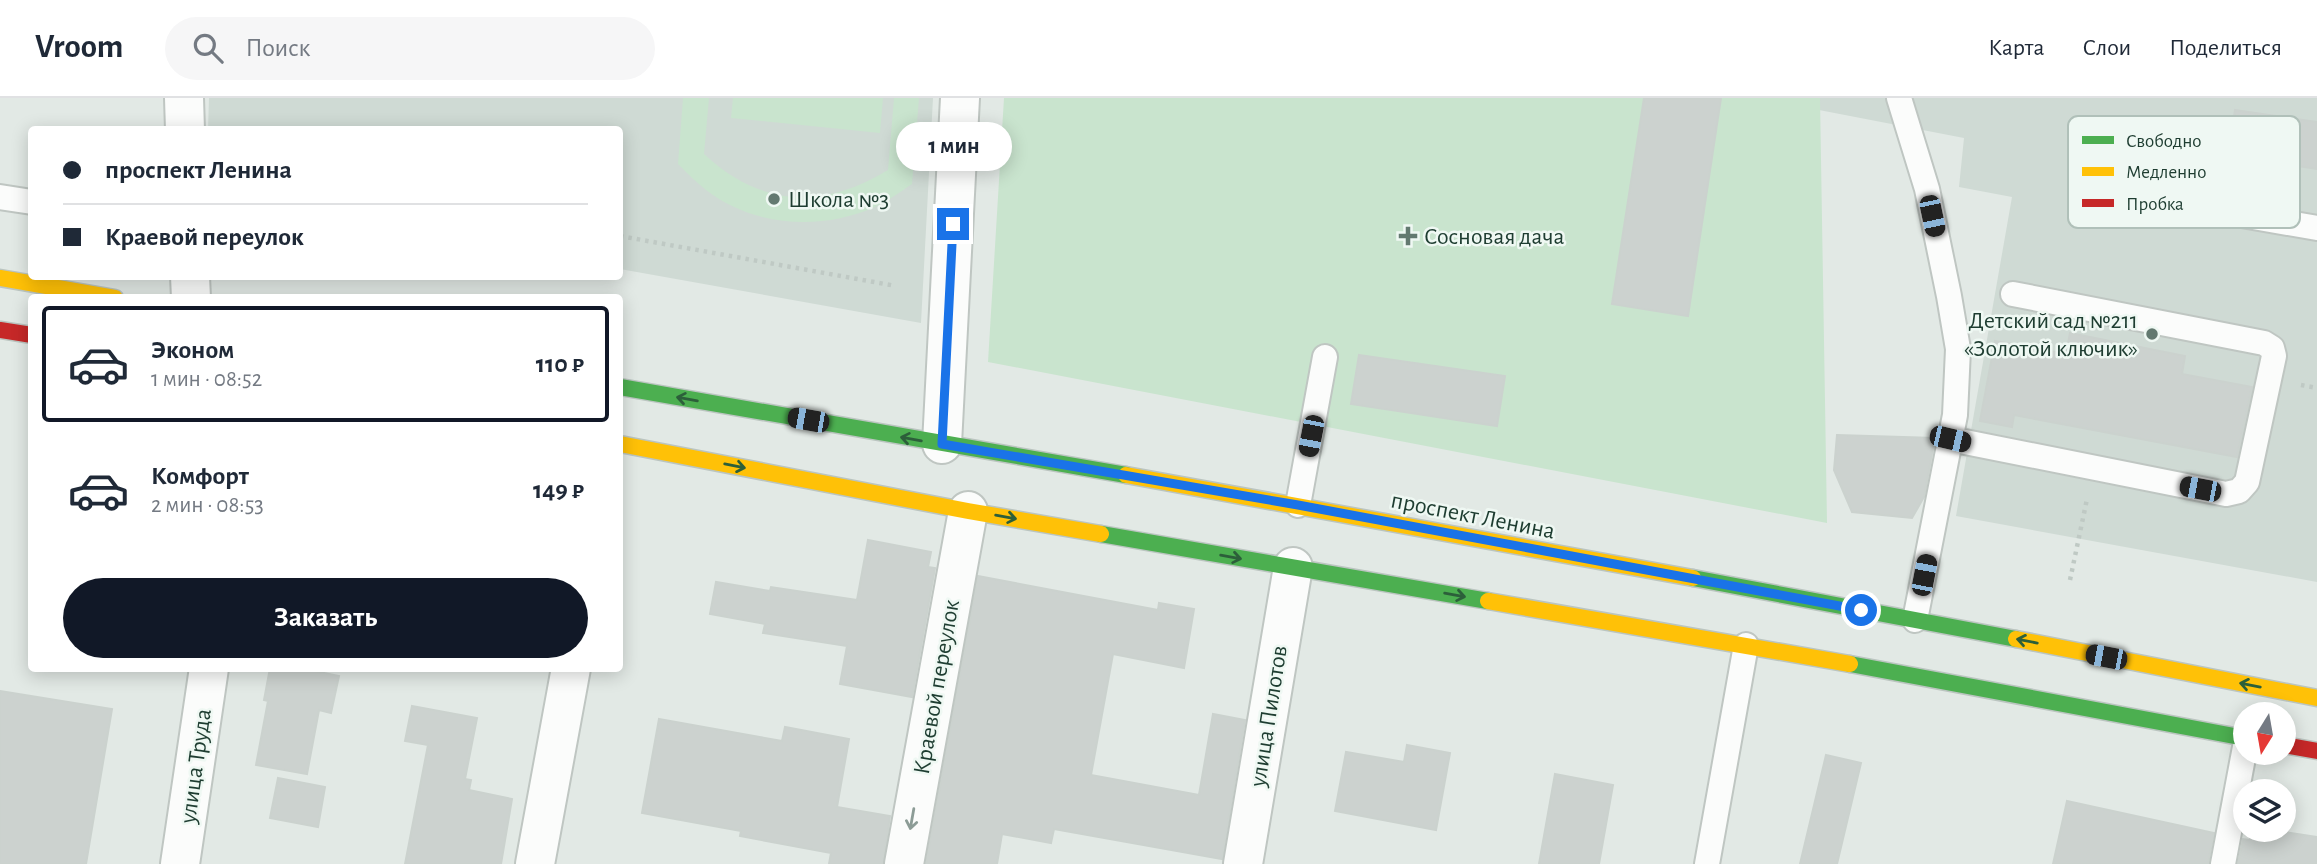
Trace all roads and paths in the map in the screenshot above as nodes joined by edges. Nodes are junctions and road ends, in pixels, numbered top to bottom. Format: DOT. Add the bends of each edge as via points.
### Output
graph roads {
  1 [pos="184,98"];
  2 [pos="960,98"];
  3 [pos="1899,98"];
  4 [pos="185,126"];
  5 [pos="0,197"];
  6 [pos="28,201"];
  7 [pos="623,237"];
  8 [pos="0,278"];
  9 [pos="896,286"];
  10 [pos="92,294"];
  11 [pos="2013,294"];
  12 [pos="0,330"];
  13 [pos="28,334"];
  14 [pos="1325,357"];
  15 [pos="623,388"];
  16 [pos="1950,439"];
  17 [pos="942,444"];
  18 [pos="623,445"];
  19 [pos="2093,468"];
  20 [pos="1298,505"];
  21 [pos="968,511"];
  22 [pos="1293,567"];
  23 [pos="2070,580"];
  24 [pos="1915,621"];
  25 [pos="1746,645"];
  26 [pos="208,672"];
  27 [pos="570,672"];
  28 [pos="2317,698"];
  29 [pos="2233,736"];
  30 [pos="2296,747"];
  31 [pos="2317,751"];
  32 [pos="2242,765"];
  33 [pos="180,864"];
  34 [pos="535,864"];
  35 [pos="904,864"];
  36 [pos="1243,864"];
  37 [pos="1707,864"];
  38 [pos="2223,864"];
  1 -- 4 [label="street"];
  2 -- 17 [label="street"];
  3 -- 16 [label="lane" via="1927,189 1958,349"];
  5 -- 6 [label="lane"];
  7 -- 9 [label="path"];
  8 -- 10 [label="main road"];
  11 -- 19 [label="lane" via="2264,342 2272,348 2248,482 2239,491 2226,495"];
  12 -- 13 [label="main road"];
  14 -- 20 [label="lane"];
  17 -- 15 [label="main road, проспект Ленина, one-way"];
  16 -- 19 [label="lane"];
  16 -- 24 [label="lane"];
  17 -- 20 [label="main road, проспект Ленина"];
  18 -- 21 [label="main road, one-way"];
  19 -- 23 [label="path"];
  20 -- 24 [label="main road, проспект Ленина"];
  21 -- 22 [label="main road, one-way"];
  21 -- 35 [label="street, Краевой переулок, one-way"];
  22 -- 25 [label="main road, one-way"];
  22 -- 36 [label="street, улица Пилотов"];
  28 -- 24 [label="main road, проспект Ленина, one-way"];
  25 -- 29 [label="main road"];
  25 -- 37 [label="lane"];
  26 -- 33 [label="street, улица Труда"];
  27 -- 34 [label="street"];
  30 -- 31 [label="main road"];
  32 -- 38 [label="lane"];
}
